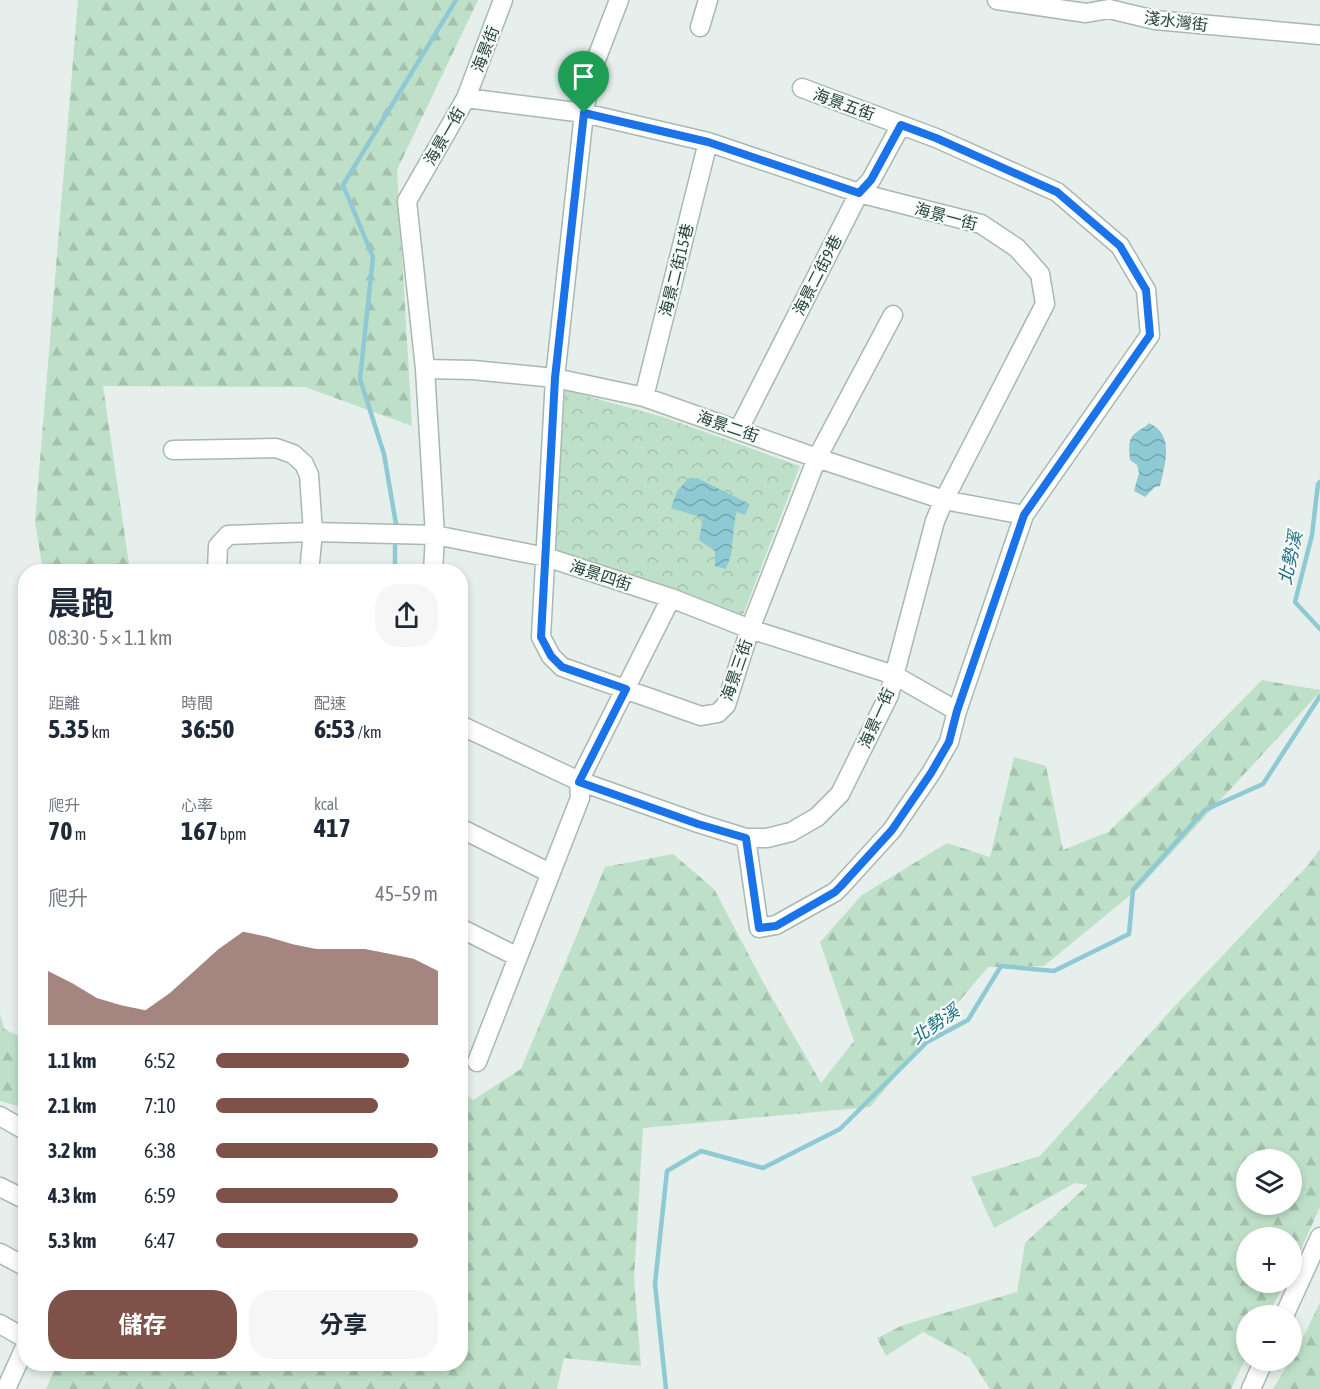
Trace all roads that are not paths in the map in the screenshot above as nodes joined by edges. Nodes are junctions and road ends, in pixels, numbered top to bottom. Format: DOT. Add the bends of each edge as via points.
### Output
graph roads {
  1 [pos="503,0"];
  2 [pos="619,0"];
  3 [pos="708,0"];
  4 [pos="997,0"];
  5 [pos="700,27"];
  6 [pos="1320,35"];
  7 [pos="802,88"];
  8 [pos="466,98"];
  9 [pos="584,113"];
  10 [pos="901,125"];
  11 [pos="708,142"];
  12 [pos="859,193"];
  13 [pos="893,315"];
  14 [pos="425,369"];
  15 [pos="555,378"];
  16 [pos="644,397"];
  17 [pos="739,429"];
  18 [pos="173,450"];
  19 [pos="817,458"];
  20 [pos="944,500"];
  21 [pos="1024,515"];
  22 [pos="313,531"];
  23 [pos="435,535"];
  24 [pos="546,558"];
  25 [pos="217,564"];
  26 [pos="310,564"];
  27 [pos="434,564"];
  28 [pos="671,598"];
  29 [pos="750,629"];
  30 [pos="894,675"];
  31 [pos="626,689"];
  32 [pos="957,711"];
  33 [pos="468,729"];
  34 [pos="579,782"];
  35 [pos="468,832"];
  36 [pos="746,838"];
  37 [pos="550,873"];
  38 [pos="468,932"];
  39 [pos="518,957"];
  40 [pos="477,1062"];
  41 [pos="0,1116"];
  42 [pos="18,1126"];
  43 [pos="0,1187"];
  44 [pos="18,1196"];
  45 [pos="1320,1236"];
  46 [pos="0,1253"];
  47 [pos="18,1263"];
  48 [pos="1289,1305"];
  49 [pos="0,1324"];
  50 [pos="18,1334"];
  51 [pos="18,1362"];
  52 [pos="1259,1371"];
  53 [pos="6,1389"];
  54 [pos="1251,1389"];
  1 -- 8 [label="street, 海景街"];
  2 -- 9 [label="street, 海景三街" via="591,73"];
  3 -- 5 [label="street"];
  4 -- 6 [label="street, 淺水灣街" via="1086,13 1108,9 1155,20"];
  7 -- 10 [label="street, 海景五街"];
  8 -- 9 [label="street, 海景一街"];
  8 -- 14 [label="street, 海景一街" via="407,201"];
  9 -- 11 [label="street, 海景一街"];
  9 -- 15 [label="street, 海景三街"];
  10 -- 12 [label="street, 海景二街9巷" via="871,180"];
  10 -- 21 [label="street, 海景五街" via="1057,192 1120,246 1146,290 1150,335"];
  11 -- 12 [label="street, 海景一街"];
  11 -- 16 [label="street, 海景二街15巷"];
  12 -- 17 [label="street, 海景二街9巷"];
  12 -- 20 [label="street, 海景一街" via="981,224 1017,248 1040,274 1045,304"];
  13 -- 19 [label="street, 海景三街"];
  14 -- 15 [label="street, 海景二街"];
  14 -- 23 [label="street, 海景一街"];
  15 -- 16 [label="street, 海景二街"];
  15 -- 24 [label="street, 海景三街"];
  16 -- 17 [label="street, 海景二街"];
  17 -- 19 [label="street, 海景二街"];
  18 -- 22 [label="street" via="276,448 293,454 309,475"];
  19 -- 20 [label="street, 海景二街"];
  19 -- 29 [label="street, 海景三街"];
  20 -- 21 [label="street, 海景二街"];
  20 -- 30 [label="street, 海景一街" via="934,521"];
  21 -- 32 [label="street, 海景五街"];
  22 -- 23 [label="street, 海景四街"];
  22 -- 25 [label="street, 海景四街" via="228,535 218,546"];
  22 -- 26 [label="street"];
  23 -- 24 [label="street, 海景四街"];
  23 -- 27 [label="street, 海景一街"];
  24 -- 28 [label="street, 海景四街"];
  24 -- 31 [label="street, 海景三街" via="541,637 551,656 562,667"];
  28 -- 29 [label="street, 海景四街"];
  28 -- 31 [label="street"];
  29 -- 30 [label="street, 海景四街"];
  29 -- 31 [label="street, 海景三街" via="726,705 718,713 701,717"];
  30 -- 32 [label="street, 海景四街"];
  30 -- 36 [label="street, 海景一街" via="889,695 840,794 817,817 791,832"];
  31 -- 34 [label="street"];
  32 -- 36 [label="street, 海景五街" via="949,742 892,830 835,892 776,926 759,928"];
  33 -- 34 [label="street, 海景一街"];
  34 -- 36 [label="street, 海景一街"];
  34 -- 37 [label="street" via="580,798"];
  35 -- 37 [label="street"];
  37 -- 39 [label="street"];
  38 -- 39 [label="street"];
  39 -- 40 [label="street"];
  41 -- 42 [label="street"];
  43 -- 44 [label="street"];
  45 -- 48 [label="street"];
  46 -- 47 [label="street"];
  49 -- 50 [label="street"];
  51 -- 53 [label="street"];
  52 -- 54 [label="street"];
}
